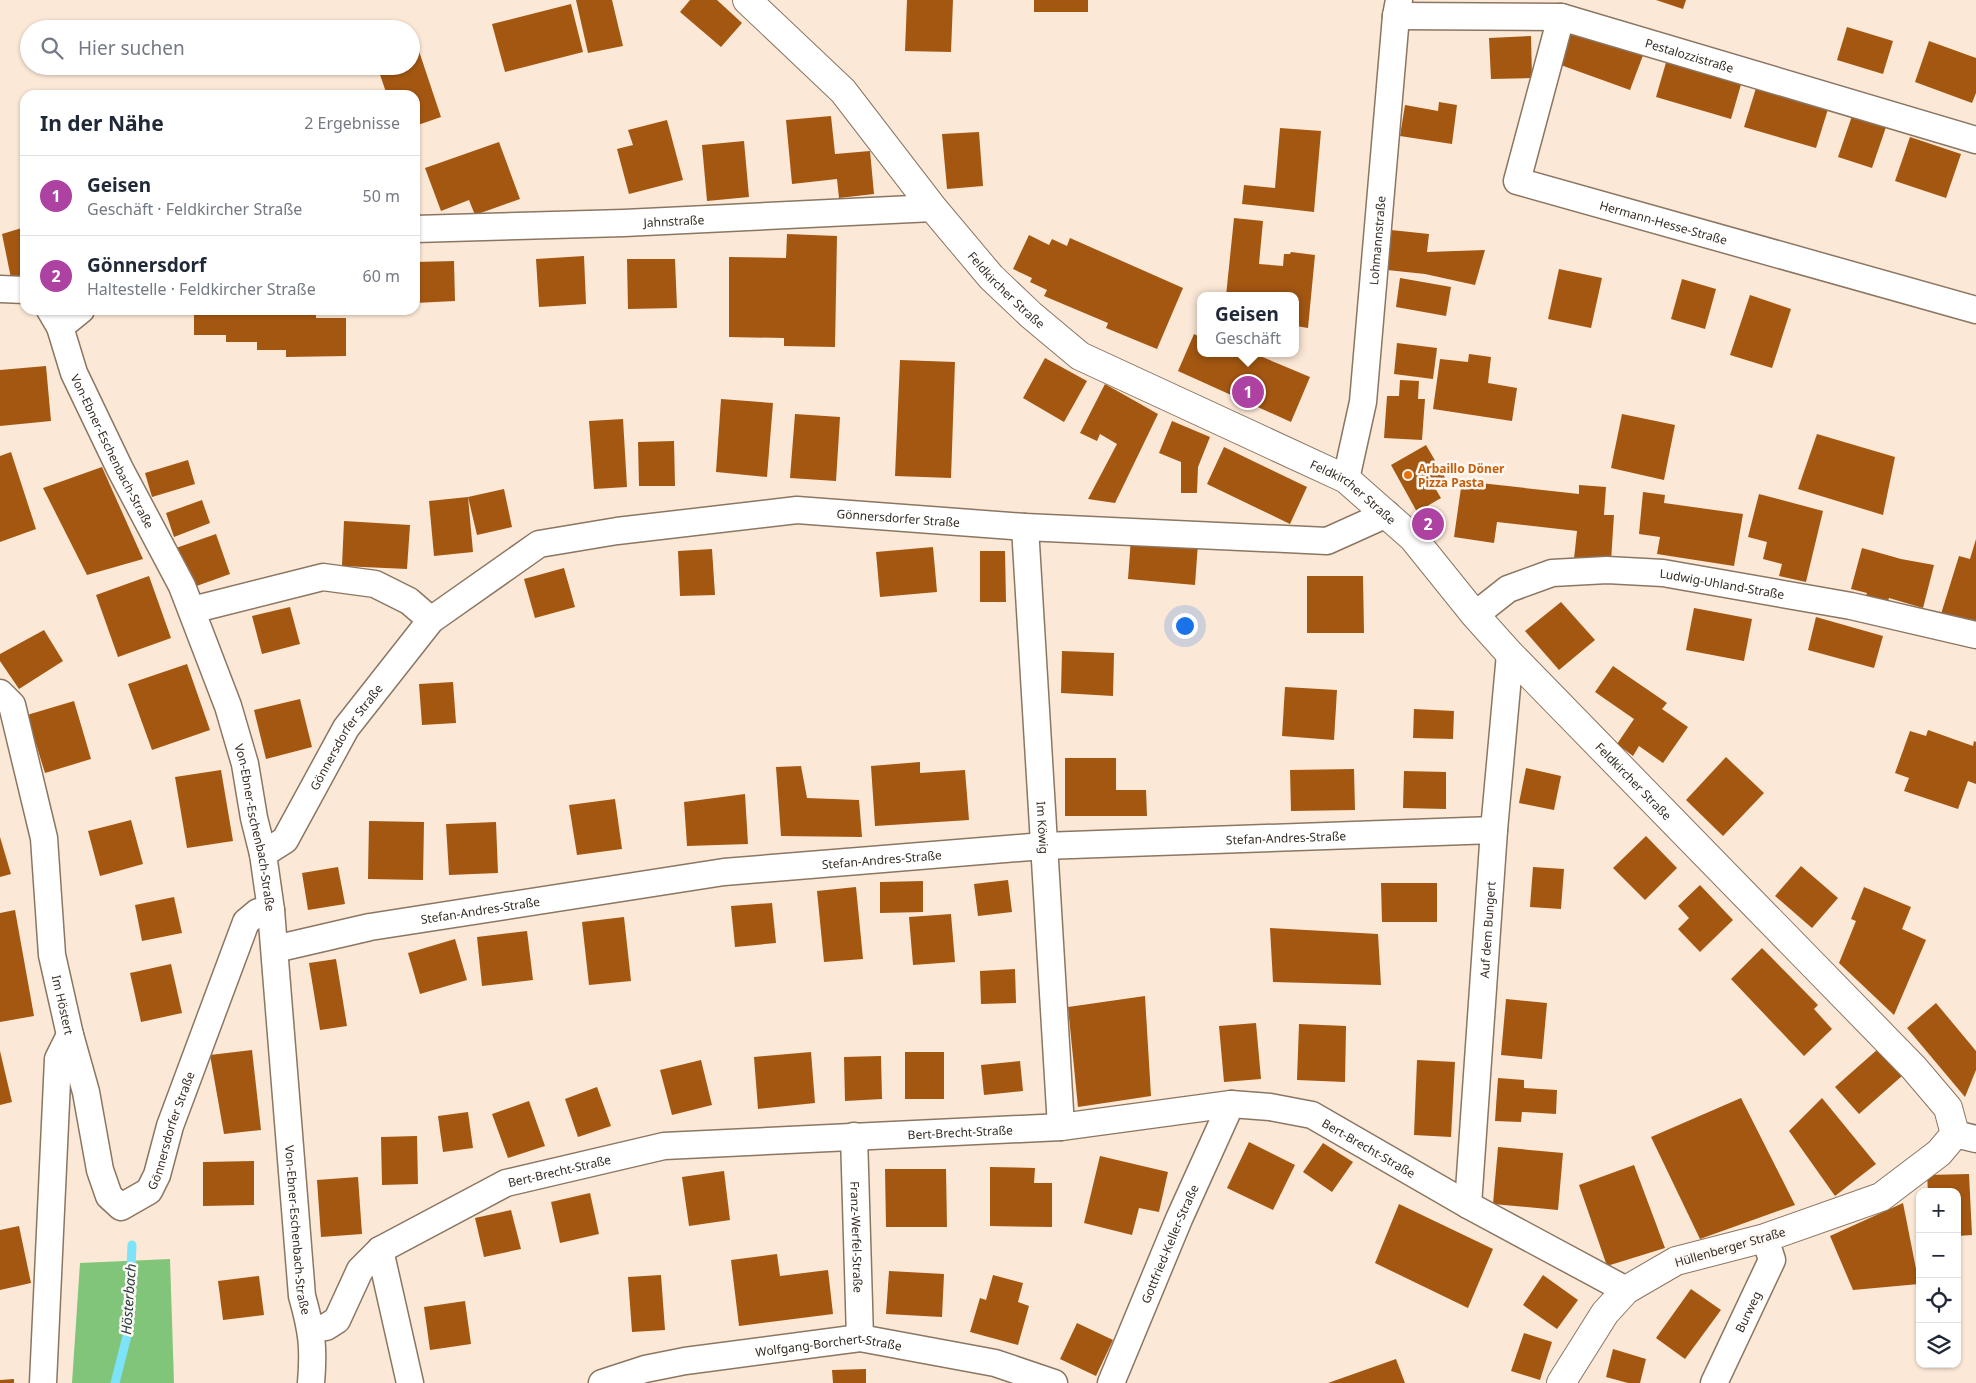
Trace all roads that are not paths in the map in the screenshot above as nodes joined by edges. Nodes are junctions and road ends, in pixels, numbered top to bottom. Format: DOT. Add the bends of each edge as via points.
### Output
graph roads {
  1 [pos="747,0"];
  2 [pos="1398,8"];
  3 [pos="1561,17"];
  4 [pos="1976,140"];
  5 [pos="933,208"];
  6 [pos="420,229"];
  7 [pos="0,289"];
  8 [pos="20,290"];
  9 [pos="1976,310"];
  10 [pos="55,319"];
  11 [pos="1346,479"];
  12 [pos="1387,514"];
  13 [pos="1025,527"];
  14 [pos="192,610"];
  15 [pos="1475,615"];
  16 [pos="431,620"];
  17 [pos="1976,635"];
  18 [pos="1510,654"];
  19 [pos="0,693"];
  20 [pos="1494,830"];
  21 [pos="1043,846"];
  22 [pos="264,854"];
  23 [pos="271,910"];
  24 [pos="275,949"];
  25 [pos="70,1035"];
  26 [pos="1231,1104"];
  27 [pos="1061,1127"];
  28 [pos="854,1136"];
  29 [pos="1966,1136"];
  30 [pos="1468,1205"];
  31 [pos="1765,1238"];
  32 [pos="380,1250"];
  33 [pos="1626,1290"];
  34 [pos="312,1329"];
  35 [pos="860,1338"];
  36 [pos="43,1383"];
  37 [pos="311,1383"];
  38 [pos="410,1383"];
  39 [pos="602,1383"];
  40 [pos="1054,1383"];
  41 [pos="1111,1383"];
  42 [pos="1561,1383"];
  43 [pos="1714,1383"];
  1 -- 5 [label="street, Feldkircher Straße" via="843,91"];
  2 -- 3 [label="street, Pestalozzistraße"];
  2 -- 11 [label="street, Lohmannstraße" via="1363,402"];
  3 -- 4 [label="street, Pestalozzistraße"];
  3 -- 9 [label="street, Hermann-Hesse-Straße" via="1517,181"];
  5 -- 6 [label="street, Jahnstraße"];
  5 -- 11 [label="street, Feldkircher Straße" via="991,278 1080,356"];
  7 -- 8 [label="street"];
  10 -- 14 [label="street, Von-Ebner-Eschenbach-Straße" via="74,373"];
  11 -- 12 [label="street, Feldkircher Straße"];
  12 -- 13 [label="street, Gönnersdorfer Straße" via="1327,541"];
  12 -- 15 [label="street, Feldkircher Straße" via="1413,538"];
  13 -- 16 [label="street, Gönnersdorfer Straße" via="797,510 618,531 539,544"];
  13 -- 21 [label="street, Im Köwig"];
  14 -- 16 [label="street" via="323,577 375,584 409,601"];
  14 -- 22 [label="street, Von-Ebner-Eschenbach-Straße" via="228,706 245,764"];
  15 -- 17 [label="street, Ludwig-Uhland-Straße" via="1508,589 1552,573 1607,570 1663,573 1850,606"];
  15 -- 18 [label="street, Feldkircher Straße"];
  16 -- 22 [label="street, Gönnersdorfer Straße" via="346,728 285,840"];
  18 -- 20 [label="street, Auf dem Bungert"];
  18 -- 29 [label="street, Feldkircher Straße" via="1914,1068 1948,1108"];
  19 -- 25 [label="street, Im Höstert" via="12,705 44,838 52,955"];
  20 -- 21 [label="street, Stefan-Andres-Straße"];
  20 -- 30 [label="street, Auf dem Bungert"];
  21 -- 24 [label="street, Stefan-Andres-Straße" via="724,872 370,927"];
  21 -- 27 [label="street, Im Köwig"];
  22 -- 23 [label="street, Von-Ebner-Eschenbach-Straße"];
  23 -- 24 [label="street, Von-Ebner-Eschenbach-Straße"];
  23 -- 25 [label="street, Gönnersdorfer Straße" via="258,912 246,922 149,1191 121,1207 109,1196 100,1170 86,1092"];
  24 -- 34 [label="street, Von-Ebner-Eschenbach-Straße" via="302,1296"];
  25 -- 36 [label="street, Im Höstert" via="58,1059"];
  26 -- 27 [label="street, Bert-Brecht-Straße"];
  26 -- 30 [label="street, Bert-Brecht-Straße" via="1312,1115"];
  26 -- 41 [label="street, Gottfried-Keller-Straße"];
  27 -- 28 [label="street, Bert-Brecht-Straße"];
  28 -- 32 [label="street, Bert-Brecht-Straße" via="664,1146 506,1184"];
  28 -- 35 [label="street, Franz-Werfel-Straße"];
  29 -- 31 [label="street, Hüllenberger Straße" via="1881,1197"];
  30 -- 33 [label="street, Bert-Brecht-Straße"];
  31 -- 33 [label="street, Hüllenberger Straße" via="1676,1261"];
  31 -- 43 [label="street, Burweg" via="1772,1260"];
  32 -- 34 [label="street, Bert-Brecht-Straße" via="360,1270 337,1320 326,1327"];
  32 -- 38 [label="street"];
  33 -- 42 [label="street, Hüllenberger Straße" via="1605,1313"];
  34 -- 37 [label="street, Von-Ebner-Eschenbach-Straße" via="314,1358"];
  35 -- 39 [label="street, Wolfgang-Borchert-Straße" via="685,1361 645,1369"];
  35 -- 40 [label="street, Wolfgang-Borchert-Straße" via="995,1363"];
}
